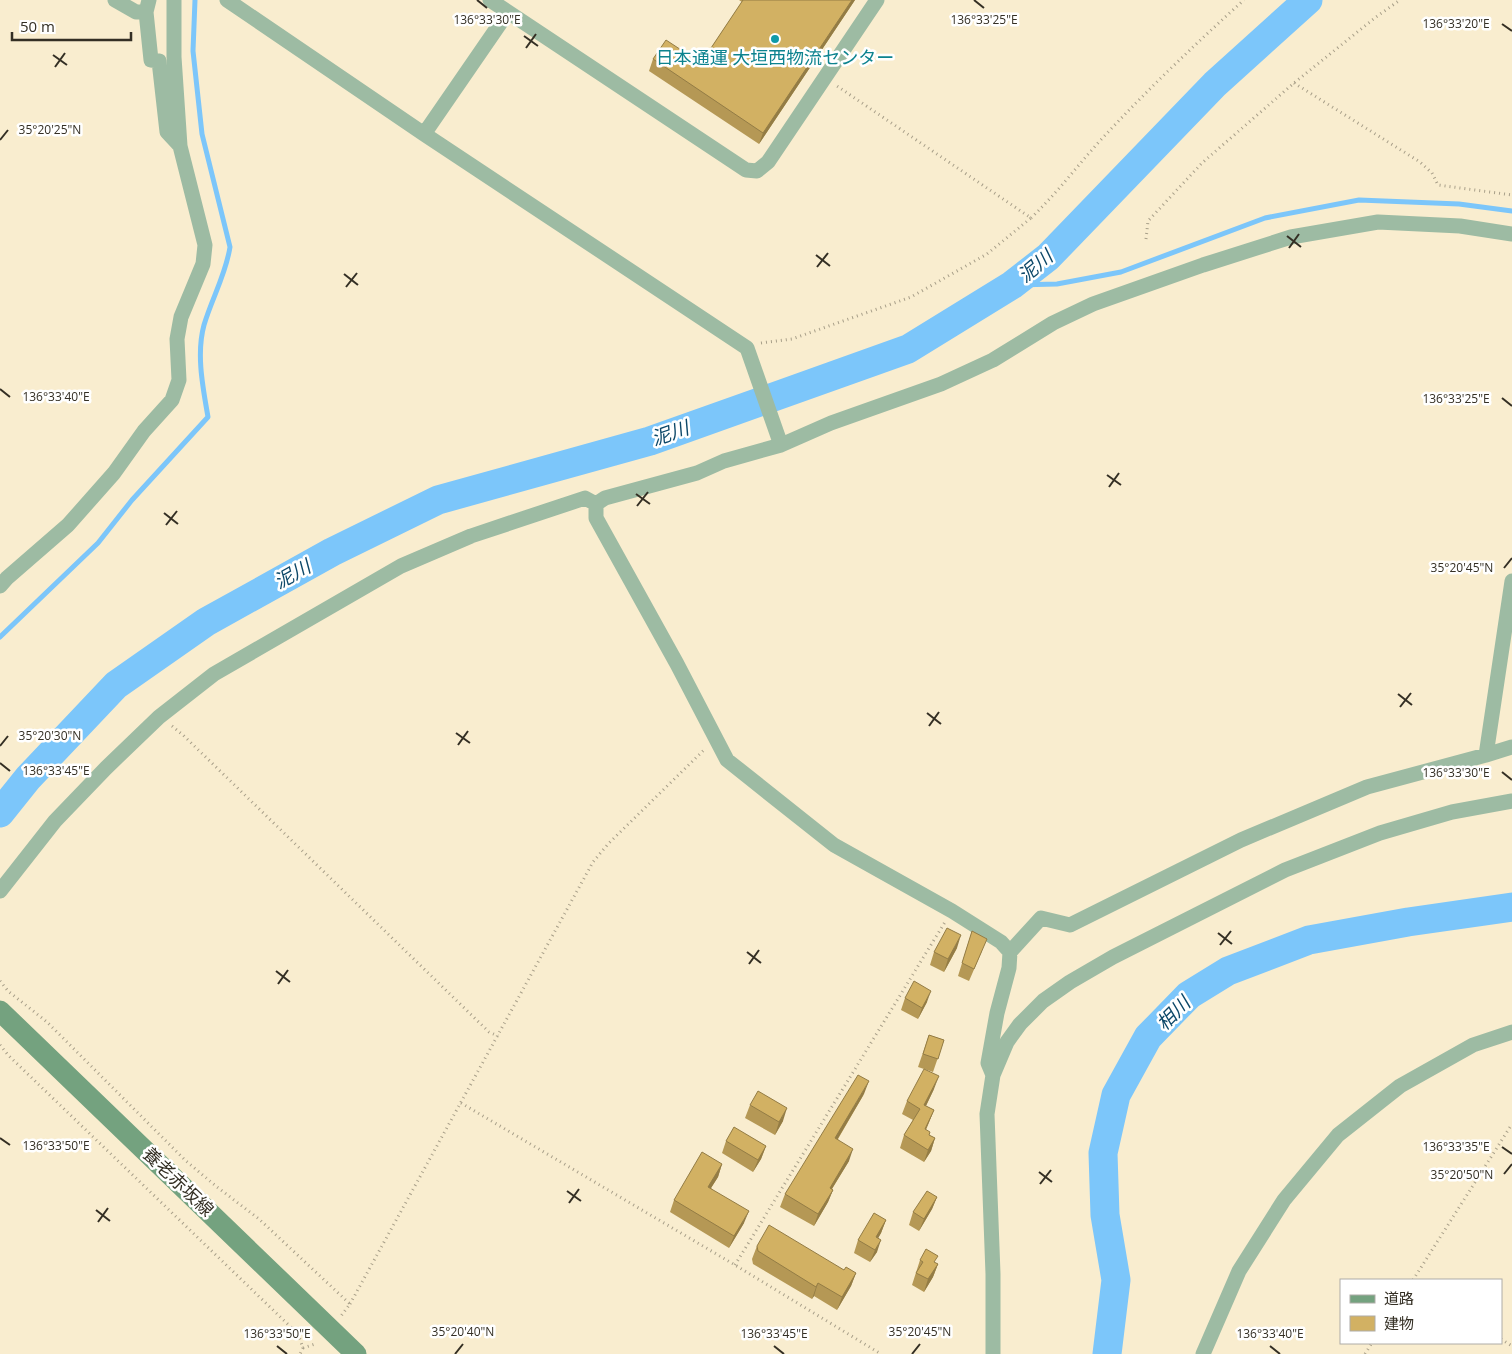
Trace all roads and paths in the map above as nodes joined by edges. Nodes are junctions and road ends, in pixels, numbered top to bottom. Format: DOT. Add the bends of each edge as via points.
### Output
graph roads {
  1 [pos="115,0"];
  2 [pos="174,0"];
  3 [pos="227,0"];
  4 [pos="490,0"];
  5 [pos="877,0"];
  6 [pos="1244,0"];
  7 [pos="1400,0"];
  8 [pos="147,6"];
  9 [pos="508,12"];
  10 [pos="825,78"];
  11 [pos="1294,83"];
  12 [pos="424,134"];
  13 [pos="180,146"];
  14 [pos="1512,195"];
  15 [pos="1031,218"];
  16 [pos="1512,234"];
  17 [pos="1146,239"];
  18 [pos="748,352"];
  19 [pos="779,439"];
  20 [pos="596,504"];
  21 [pos="1512,580"];
  22 [pos="0,586"];
  23 [pos="159,717"];
  24 [pos="716,739"];
  25 [pos="1512,747"];
  26 [pos="1486,755"];
  27 [pos="1512,801"];
  28 [pos="0,891"];
  29 [pos="952,911"];
  30 [pos="1010,952"];
  31 [pos="0,982"];
  32 [pos="0,1011"];
  33 [pos="1512,1032"];
  34 [pos="498,1036"];
  35 [pos="0,1045"];
  36 [pos="993,1075"];
  37 [pos="461,1103"];
  38 [pos="1512,1124"];
  39 [pos="735,1265"];
  40 [pos="1414,1279"];
  41 [pos="350,1304"];
  42 [pos="341,1316"];
  43 [pos="315,1344"];
  44 [pos="303,1348"];
  45 [pos="300,1354"];
  46 [pos="356,1354"];
  47 [pos="881,1354"];
  48 [pos="993,1354"];
  49 [pos="1204,1354"];
  1 -- 8 [label="street" via="136,12"];
  2 -- 13 [label="street"];
  3 -- 12 [label="street"];
  4 -- 9 [label="street"];
  5 -- 10 [label="street"];
  6 -- 15 [label="path" via="1173,64"];
  7 -- 11 [label="path"];
  8 -- 13 [label="street" via="151,60 159,61 167,132"];
  9 -- 10 [label="street" via="746,170 757,171 768,162"];
  9 -- 12 [label="street"];
  10 -- 15 [label="path"];
  11 -- 14 [label="path" via="1420,162 1432,173 1438,185"];
  11 -- 17 [label="path" via="1202,162 1148,221"];
  12 -- 18 [label="street"];
  13 -- 22 [label="street" via="206,244 204,264 181,317 177,338 179,380 172,400 68,525"];
  15 -- 18 [label="path" via="987,254 911,296 792,339 755,344"];
  16 -- 19 [label="street" via="1460,226 1378,222 1291,237 1093,304 1052,323 993,360 941,384"];
  18 -- 19 [label="street"];
  19 -- 20 [label="street" via="697,473 605,498"];
  20 -- 23 [label="street" via="585,498 471,536 401,566 214,674"];
  20 -- 24 [label="street" via="596,518"];
  21 -- 26 [label="street"];
  23 -- 28 [label="street" via="55,821"];
  23 -- 34 [label="path" via="183,735 489,1032"];
  24 -- 29 [label="street" via="727,760 834,845"];
  24 -- 34 [label="path" via="593,862"];
  25 -- 26 [label="street"];
  26 -- 30 [label="street" via="1367,787 1240,840 1070,925 1041,918"];
  27 -- 36 [label="street" via="1452,812 1380,833 1284,870 1113,957 1043,1001 1007,1042"];
  29 -- 30 [label="street"];
  29 -- 39 [label="path"];
  30 -- 36 [label="street" via="988,1063"];
  31 -- 41 [label="path" via="47,1022 186,1161 260,1219"];
  32 -- 46 [label="main road, 養老赤坂線"];
  33 -- 49 [label="street" via="1473,1045 1400,1086 1338,1135 1284,1200 1238,1271"];
  34 -- 37 [label="path"];
  35 -- 44 [label="path" via="298,1334"];
  36 -- 48 [label="street" via="987,1114"];
  37 -- 39 [label="path"];
  37 -- 41 [label="path"];
  38 -- 40 [label="path"];
  39 -- 47 [label="path"];
  41 -- 42 [label="path"];
  43 -- 44 [label="path"];
  44 -- 45 [label="path"];
}
